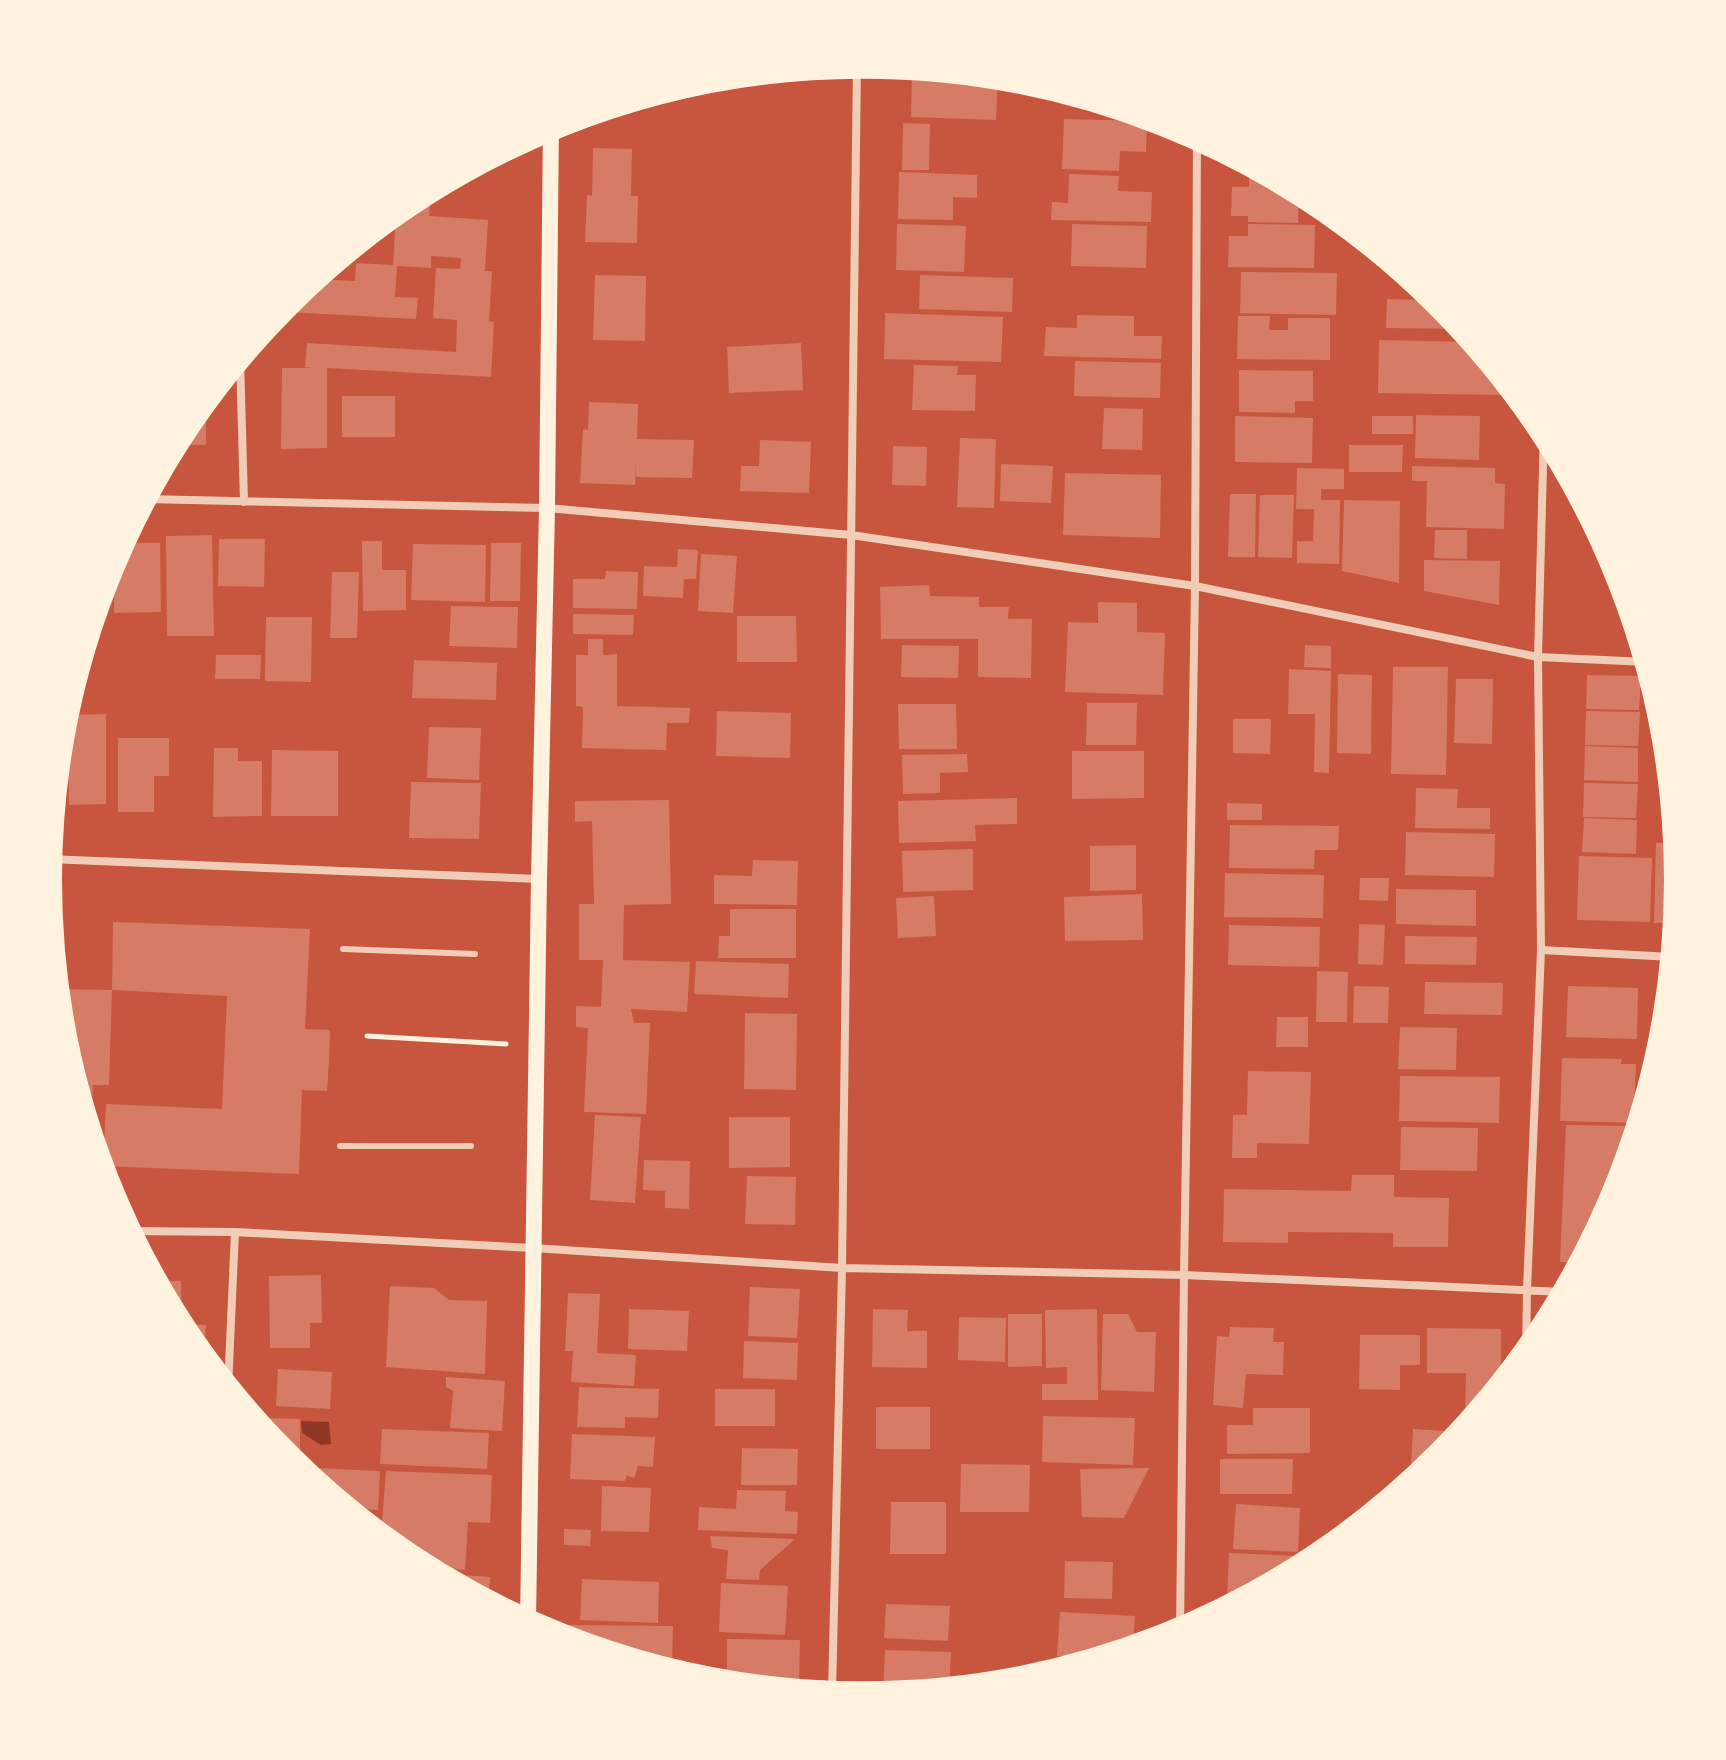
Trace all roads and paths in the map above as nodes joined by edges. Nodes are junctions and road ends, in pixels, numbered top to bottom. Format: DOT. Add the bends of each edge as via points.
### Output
graph roads {
  1 [pos="857,77"];
  2 [pos="551,140"];
  3 [pos="1197,150"];
  4 [pos="240,374"];
  5 [pos="1543,455"];
  6 [pos="157,499"];
  7 [pos="244,502"];
  8 [pos="547,508"];
  9 [pos="851,535"];
  10 [pos="1195,586"];
  11 [pos="1538,657"];
  12 [pos="1636,661"];
  13 [pos="61,860"];
  14 [pos="539,879"];
  15 [pos="343,949"];
  16 [pos="1541,950"];
  17 [pos="475,954"];
  18 [pos="1662,956"];
  19 [pos="367,1036"];
  20 [pos="506,1044"];
  21 [pos="340,1146"];
  22 [pos="471,1146"];
  23 [pos="141,1231"];
  24 [pos="235,1232"];
  25 [pos="533,1248"];
  26 [pos="842,1268"];
  27 [pos="1184,1275"];
  28 [pos="1527,1290"];
  29 [pos="1552,1291"];
  30 [pos="1526,1332"];
  31 [pos="229,1372"];
  32 [pos="528,1609"];
  33 [pos="1180,1617"];
  34 [pos="832,1682"];
  1 -- 9 [label="street"];
  2 -- 8 [label="main road"];
  3 -- 10 [label="street"];
  4 -- 7 [label="street"];
  5 -- 11 [label="street"];
  6 -- 7 [label="street"];
  7 -- 8 [label="street"];
  8 -- 9 [label="street"];
  8 -- 14 [label="main road"];
  9 -- 10 [label="street"];
  9 -- 26 [label="street"];
  10 -- 11 [label="street"];
  10 -- 27 [label="street"];
  11 -- 12 [label="street"];
  11 -- 16 [label="street"];
  13 -- 14 [label="street"];
  14 -- 25 [label="main road"];
  15 -- 17 [label="lane"];
  16 -- 18 [label="street"];
  16 -- 28 [label="street"];
  19 -- 20 [label="path"];
  21 -- 22 [label="lane"];
  23 -- 24 [label="street"];
  24 -- 25 [label="street"];
  24 -- 31 [label="street"];
  25 -- 26 [label="street"];
  25 -- 32 [label="main road"];
  26 -- 27 [label="street"];
  26 -- 34 [label="street"];
  27 -- 28 [label="street"];
  27 -- 33 [label="street"];
  28 -- 29 [label="street"];
  28 -- 30 [label="street"];
}
